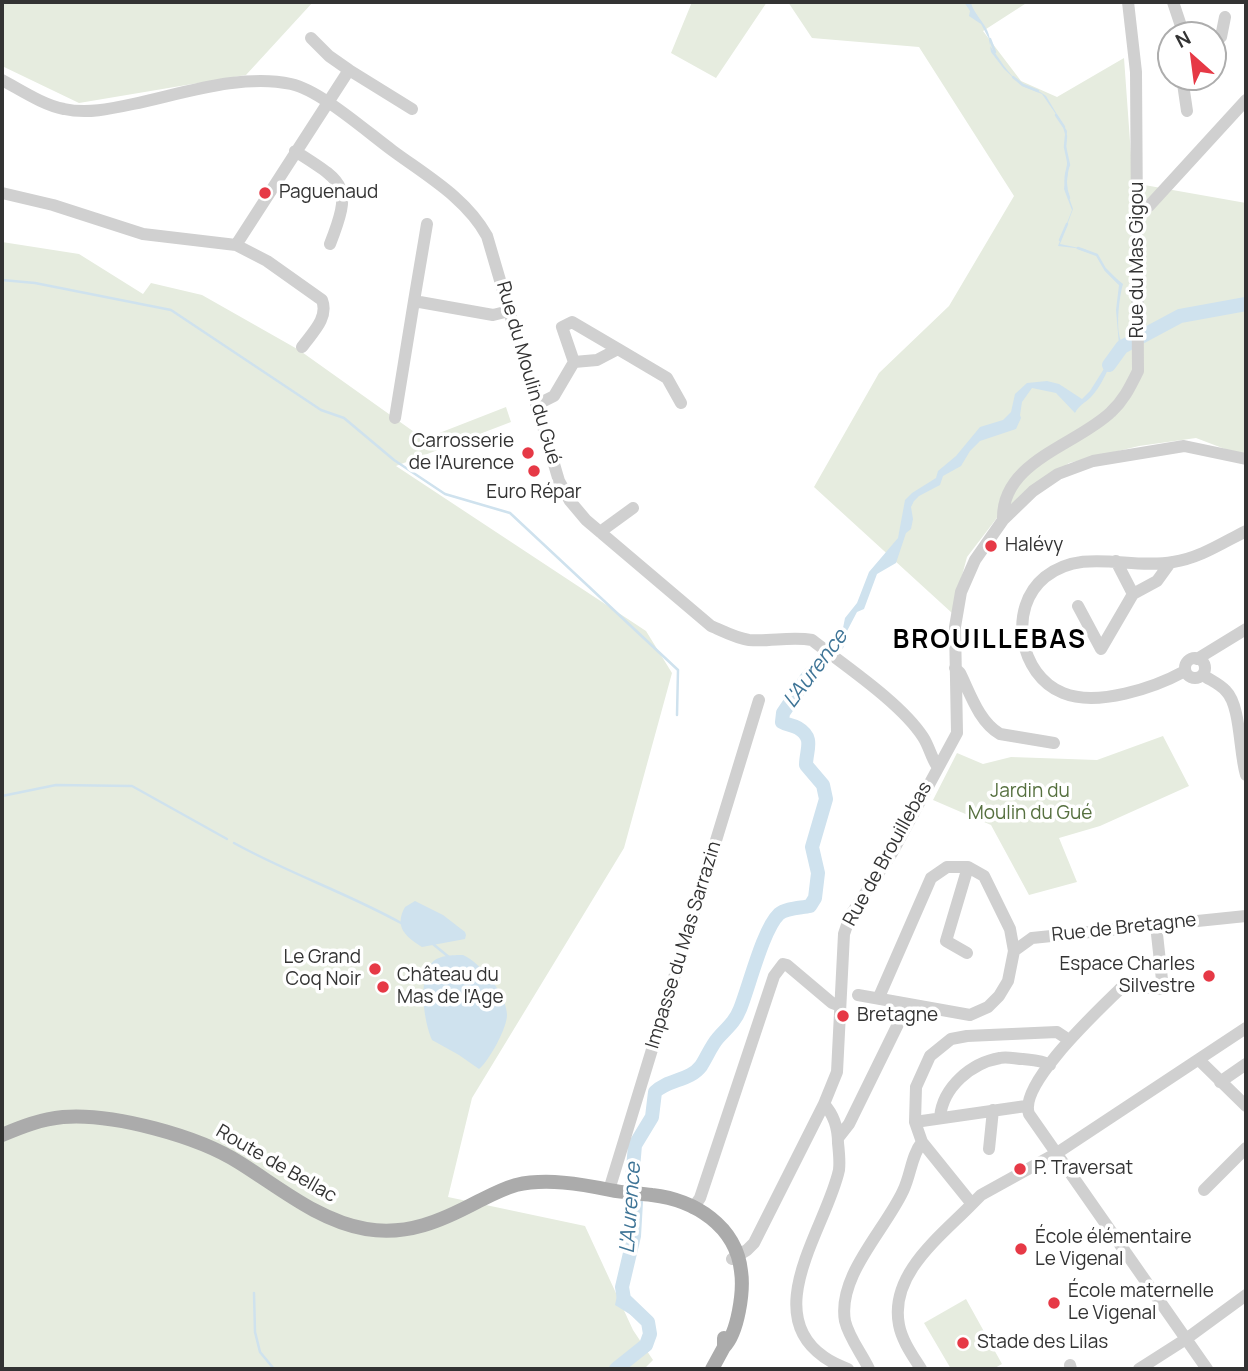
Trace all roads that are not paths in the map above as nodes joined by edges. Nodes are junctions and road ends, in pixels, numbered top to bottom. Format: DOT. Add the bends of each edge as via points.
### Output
graph roads {
  1 [pos="1128,2"];
  2 [pos="1173,2"];
  3 [pos="1225,17"];
  4 [pos="1179,21"];
  5 [pos="1224,21"];
  6 [pos="311,38"];
  7 [pos="349,70"];
  8 [pos="2,80"];
  9 [pos="1184,91"];
  10 [pos="1246,100"];
  11 [pos="326,103"];
  12 [pos="412,109"];
  13 [pos="1187,111"];
  14 [pos="295,151"];
  15 [pos="2,194"];
  16 [pos="1137,211"];
  17 [pos="427,224"];
  18 [pos="330,244"];
  19 [pos="236,245"];
  20 [pos="414,301"];
  21 [pos="509,311"];
  22 [pos="302,347"];
  23 [pos="618,349"];
  24 [pos="574,362"];
  25 [pos="681,403"];
  26 [pos="536,405"];
  27 [pos="395,418"];
  28 [pos="1246,459"];
  29 [pos="1029,466"];
  30 [pos="1016,481"];
  31 [pos="1030,494"];
  32 [pos="634,508"];
  33 [pos="1003,520"];
  34 [pos="1246,531"];
  35 [pos="600,532"];
  36 [pos="1116,561"];
  37 [pos="1170,563"];
  38 [pos="1133,594"];
  39 [pos="1078,606"];
  40 [pos="1246,629"];
  41 [pos="1197,659"];
  42 [pos="954,668"];
  43 [pos="1185,671"];
  44 [pos="1203,675"];
  45 [pos="758,700"];
  46 [pos="1243,740"];
  47 [pos="1054,743"];
  48 [pos="937,766"];
  49 [pos="1246,775"];
  50 [pos="968,867"];
  51 [pos="1246,916"];
  52 [pos="1156,925"];
  53 [pos="1010,929"];
  54 [pos="1032,938"];
  55 [pos="1014,951"];
  56 [pos="967,953"];
  57 [pos="841,978"];
  58 [pos="858,995"];
  59 [pos="878,997"];
  60 [pos="840,1002"];
  61 [pos="902,1016"];
  62 [pos="1246,1028"];
  63 [pos="1069,1040"];
  64 [pos="1199,1060"];
  65 [pos="1246,1064"];
  66 [pos="1050,1065"];
  67 [pos="1220,1082"];
  68 [pos="824,1104"];
  69 [pos="1026,1106"];
  70 [pos="1246,1106"];
  71 [pos="993,1110"];
  72 [pos="940,1117"];
  73 [pos="915,1122"];
  74 [pos="2,1135"];
  75 [pos="838,1138"];
  76 [pos="922,1142"];
  77 [pos="2,1144"];
  78 [pos="1246,1148"];
  79 [pos="989,1149"];
  80 [pos="1057,1153"];
  81 [pos="609,1190"];
  82 [pos="1204,1190"];
  83 [pos="972,1204"];
  84 [pos="693,1208"];
  85 [pos="733,1252"];
  86 [pos="1246,1295"];
  87 [pos="1186,1339"];
  88 [pos="712,1369"];
  89 [pos="848,1369"];
  90 [pos="869,1369"];
  91 [pos="921,1369"];
  92 [pos="1139,1369"];
  93 [pos="1207,1369"];
  1 -- 16 [label="street, Rue du Mas Gigou" via="1136,72"];
  2 -- 4 [label="street"];
  3 -- 5 [label="street"];
  6 -- 7 [label="street"];
  7 -- 11 [label="street"];
  7 -- 12 [label="street"];
  8 -- 11 [label="street, Rue du Moulin du Gué" via="51,105 77,111 268,80 293,84"];
  9 -- 13 [label="street"];
  10 -- 16 [label="street" via="1149,206"];
  11 -- 14 [label="street"];
  11 -- 21 [label="street, Rue du Moulin du Gué" via="469,209 487,236"];
  14 -- 18 [label="street" via="334,176 341,186 341,216"];
  14 -- 19 [label="street"];
  15 -- 19 [label="street" via="144,234"];
  16 -- 29 [label="street, Rue du Mas Gigou" via="1138,371 1126,396 1109,415"];
  17 -- 20 [label="street"];
  19 -- 22 [label="street" via="323,300 324,316"];
  20 -- 21 [label="street" via="493,315"];
  20 -- 27 [label="street"];
  21 -- 26 [label="street, Rue du Moulin du Gué"];
  23 -- 24 [label="street" via="597,359"];
  23 -- 24 [label="street" via="572,322 562,327"];
  23 -- 25 [label="street" via="667,379"];
  24 -- 26 [label="street" via="554,396"];
  26 -- 35 [label="street, Rue du Moulin du Gué" via="559,481 570,501"];
  28 -- 31 [label="street" via="1184,446 1149,450 1093,461 1058,474"];
  29 -- 30 [label="street, Rue du Mas Gigou"];
  29 -- 31 [label="street"];
  30 -- 31 [label="street"];
  30 -- 33 [label="street, Rue du Mas Gigou" via="1002,506"];
  31 -- 33 [label="street"];
  32 -- 35 [label="street"];
  33 -- 42 [label="street, Rue de Brouillebas" via="975,560 961,592 954,627"];
  34 -- 37 [label="street" via="1196,557"];
  35 -- 48 [label="street, Rue du Moulin du Gué" via="711,626 749,639 812,640 915,726"];
  36 -- 37 [label="street"];
  36 -- 38 [label="street"];
  36 -- 43 [label="street" via="1079,560 1042,579 1023,614 1026,654 1036,672 1065,694 1100,699 1167,681"];
  37 -- 38 [label="street" via="1157,581"];
  38 -- 39 [label="street" via="1101,649"];
  40 -- 41 [label="street"];
  41 -- 43 [label="street" via="1189,660"];
  41 -- 44 [label="street" via="1205,664"];
  42 -- 47 [label="street" via="993,730"];
  42 -- 48 [label="street, Rue de Brouillebas" via="957,733"];
  43 -- 44 [label="street" via="1196,678"];
  44 -- 46 [label="street" via="1227,692"];
  45 -- 81 [label="street, Impasse du Mas Sarrazin"];
  46 -- 49 [label="street"];
  48 -- 57 [label="street, Rue de Brouillebas" via="892,853 850,916"];
  50 -- 53 [label="street" via="984,876"];
  50 -- 56 [label="street" via="940,942"];
  50 -- 59 [label="street" via="947,867 931,878"];
  51 -- 52 [label="street, Rue de Bretagne"];
  52 -- 54 [label="street, Rue de Bretagne"];
  52 -- 63 [label="street" via="1163,989 1121,988"];
  53 -- 54 [label="street"];
  53 -- 55 [label="street"];
  54 -- 55 [label="street, Rue de Bretagne"];
  55 -- 59 [label="street" via="1008,981 999,996 970,1015"];
  57 -- 58 [label="street"];
  57 -- 60 [label="street, Rue de Brouillebas"];
  58 -- 59 [label="street"];
  58 -- 60 [label="street"];
  60 -- 68 [label="street, Rue de Brouillebas" via="837,1072"];
  60 -- 84 [label="street" via="832,1003 787,965 774,975"];
  61 -- 75 [label="street"];
  62 -- 64 [label="street"];
  63 -- 66 [label="street"];
  63 -- 73 [label="street" via="1057,1032 967,1035 951,1040 930,1056 916,1087"];
  64 -- 67 [label="street"];
  64 -- 80 [label="street"];
  65 -- 67 [label="street"];
  66 -- 69 [label="street" via="1031,1090"];
  66 -- 72 [label="street" via="1002,1057 978,1065 959,1078"];
  67 -- 70 [label="street"];
  68 -- 75 [label="street" via="833,1114"];
  68 -- 85 [label="street, Rue de Brouillebas" via="754,1243"];
  69 -- 71 [label="street"];
  69 -- 80 [label="street"];
  71 -- 72 [label="street"];
  71 -- 79 [label="street"];
  72 -- 73 [label="street"];
  73 -- 76 [label="street"];
  74 -- 81 [label="main road, Route de Bellac" via="65,1117 175,1134 215,1148 329,1218 380,1231 435,1223 515,1185 553,1183"];
  75 -- 89 [label="street" via="839,1169 795,1300 799,1326 809,1345"];
  76 -- 83 [label="street"];
  76 -- 90 [label="street" via="903,1191 850,1281 845,1298 849,1333"];
  77 -- 81 [label="main road, Route de Bellac" via="49,1128 76,1125 166,1140 214,1157 325,1224 382,1240 428,1234 526,1192"];
  78 -- 82 [label="street"];
  80 -- 83 [label="street"];
  80 -- 87 [label="street"];
  81 -- 84 [label="main road, Route de Bellac" via="653,1195"];
  83 -- 91 [label="street" via="911,1269 902,1289 899,1326"];
  84 -- 85 [label="main road"];
  85 -- 88 [label="main road" via="743,1281 739,1306 731,1340"];
  86 -- 87 [label="street"];
  87 -- 92 [label="street"];
  87 -- 93 [label="street"];
}
